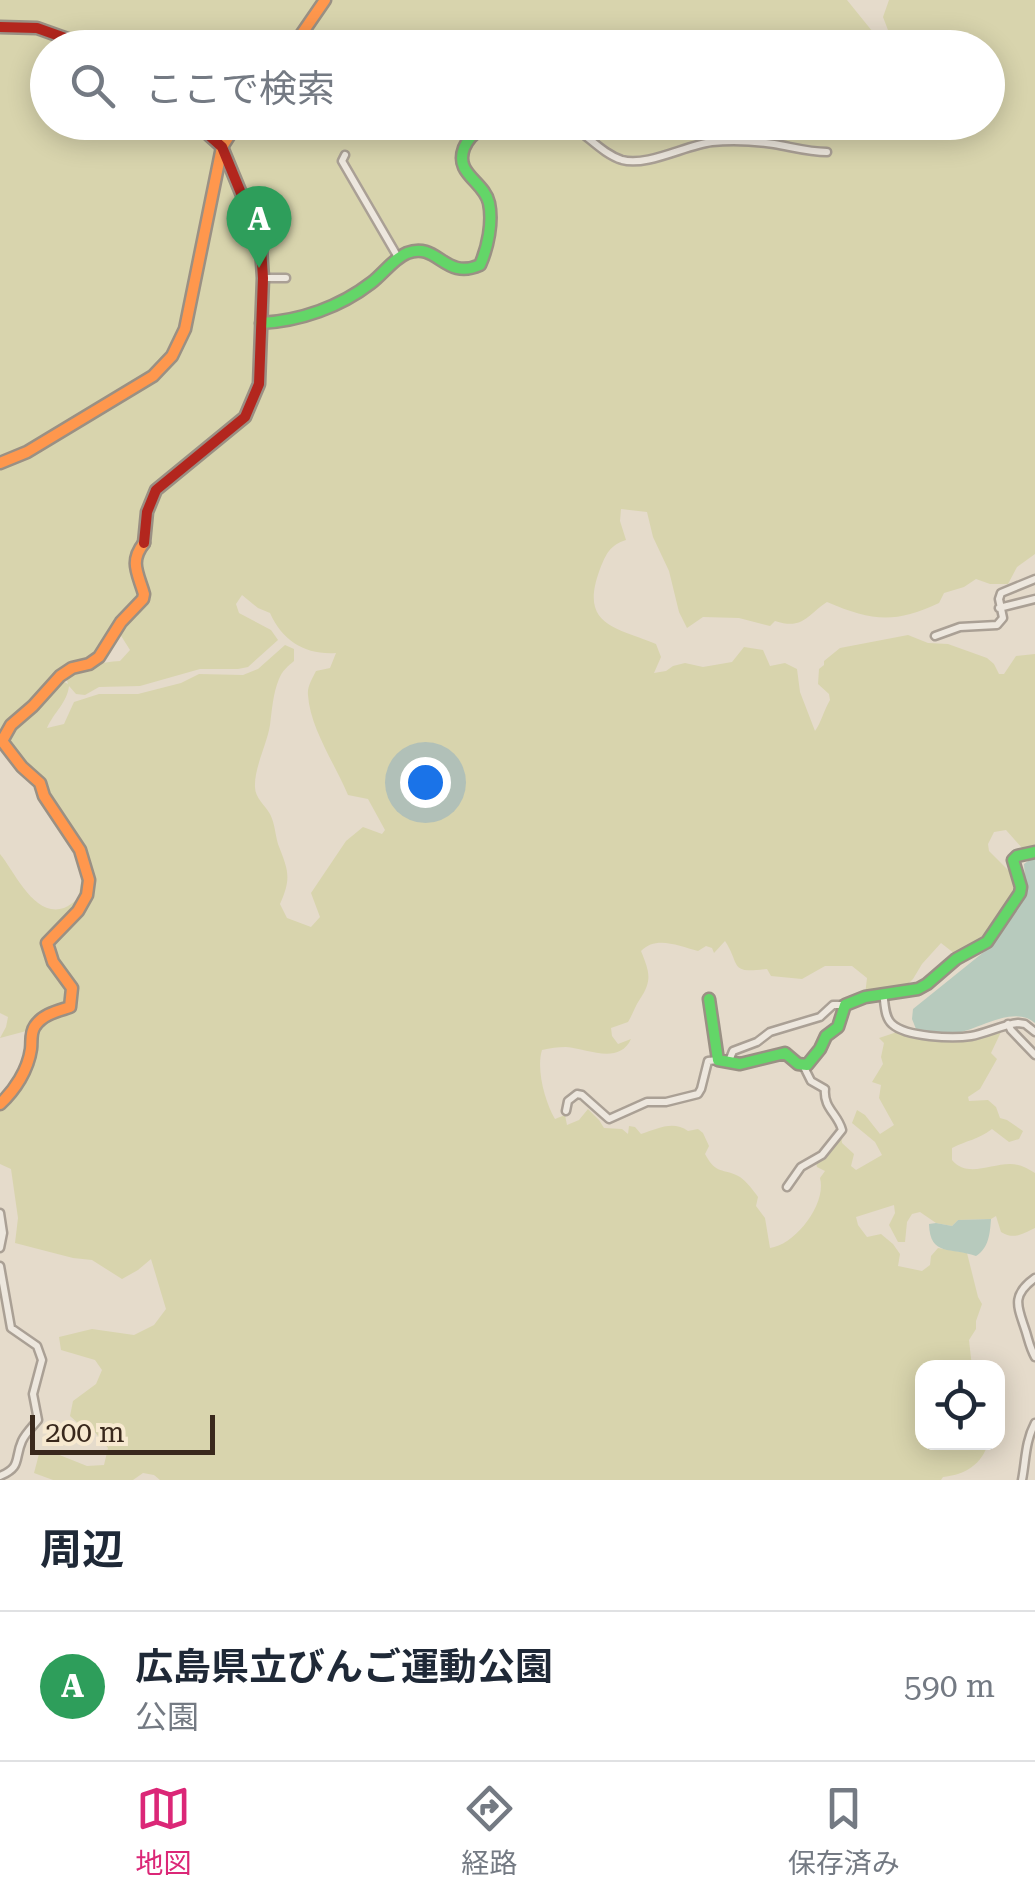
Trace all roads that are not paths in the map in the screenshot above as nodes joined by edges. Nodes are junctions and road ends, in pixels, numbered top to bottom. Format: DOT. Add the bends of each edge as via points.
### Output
graph roads {
  1 [pos="325,0"];
  2 [pos="0,27"];
  3 [pos="43,30"];
  4 [pos="304,30"];
  5 [pos="214,140"];
  6 [pos="226,140"];
  7 [pos="470,140"];
  8 [pos="589,140"];
  9 [pos="222,147"];
  10 [pos="827,152"];
  11 [pos="345,155"];
  12 [pos="399,259"];
  13 [pos="263,278"];
  14 [pos="286,278"];
  15 [pos="262,323"];
  16 [pos="0,463"];
  17 [pos="1035,578"];
  18 [pos="1035,599"];
  19 [pos="1000,608"];
  20 [pos="935,636"];
  21 [pos="1035,852"];
  22 [pos="883,993"];
  23 [pos="708,999"];
  24 [pos="844,1005"];
  25 [pos="1008,1024"];
  26 [pos="1035,1032"];
  27 [pos="1035,1055"];
  28 [pos="723,1060"];
  29 [pos="804,1067"];
  30 [pos="0,1104"];
  31 [pos="566,1111"];
  32 [pos="787,1187"];
  33 [pos="0,1213"];
  34 [pos="0,1248"];
  35 [pos="0,1266"];
  36 [pos="1035,1278"];
  37 [pos="1035,1357"];
  38 [pos="1035,1423"];
  39 [pos="0,1476"];
  40 [pos="1022,1480"];
  1 -- 4 [label="street"];
  2 -- 3 [label="street"];
  5 -- 9 [label="street"];
  6 -- 9 [label="street"];
  7 -- 12 [label="street" via="462,162 489,208 480,265 457,270 423,250"];
  8 -- 10 [label="street" via="624,160 708,142"];
  9 -- 13 [label="street" via="257,232"];
  9 -- 16 [label="street" via="185,329 172,356 152,376"];
  11 -- 12 [label="street" via="342,161"];
  12 -- 15 [label="street" via="355,294 296,319"];
  13 -- 14 [label="street"];
  13 -- 15 [label="street"];
  15 -- 30 [label="street" via="259,384 245,417 151,500 144,544 134,561 143,599 100,655 44,690 2,740 35,776 80,850 90,880 78,910 47,944 50,962 72,984 73,1000 35,1025 14,1089"];
  17 -- 19 [label="street" via="1001,593"];
  18 -- 19 [label="street"];
  19 -- 20 [label="street" via="997,625"];
  21 -- 22 [label="street" via="1013,860 1020,893 987,942 918,989"];
  22 -- 24 [label="street"];
  22 -- 25 [label="street" via="892,1024 919,1034 973,1036"];
  23 -- 28 [label="street"];
  24 -- 28 [label="street" via="770,1032"];
  24 -- 29 [label="street" via="838,1026"];
  25 -- 26 [label="street"];
  25 -- 27 [label="street"];
  28 -- 29 [label="street" via="740,1064 786,1052"];
  28 -- 31 [label="street" via="708,1061 698,1094 646,1102 609,1119 577,1094"];
  29 -- 32 [label="street" via="825,1089 826,1106 842,1130"];
  33 -- 34 [label="street"];
  35 -- 39 [label="street" via="10,1328 37,1346 42,1360 33,1394 38,1420 22,1441 18,1462"];
  36 -- 37 [label="street" via="1020,1291 1018,1303"];
  38 -- 40 [label="street"];
}
